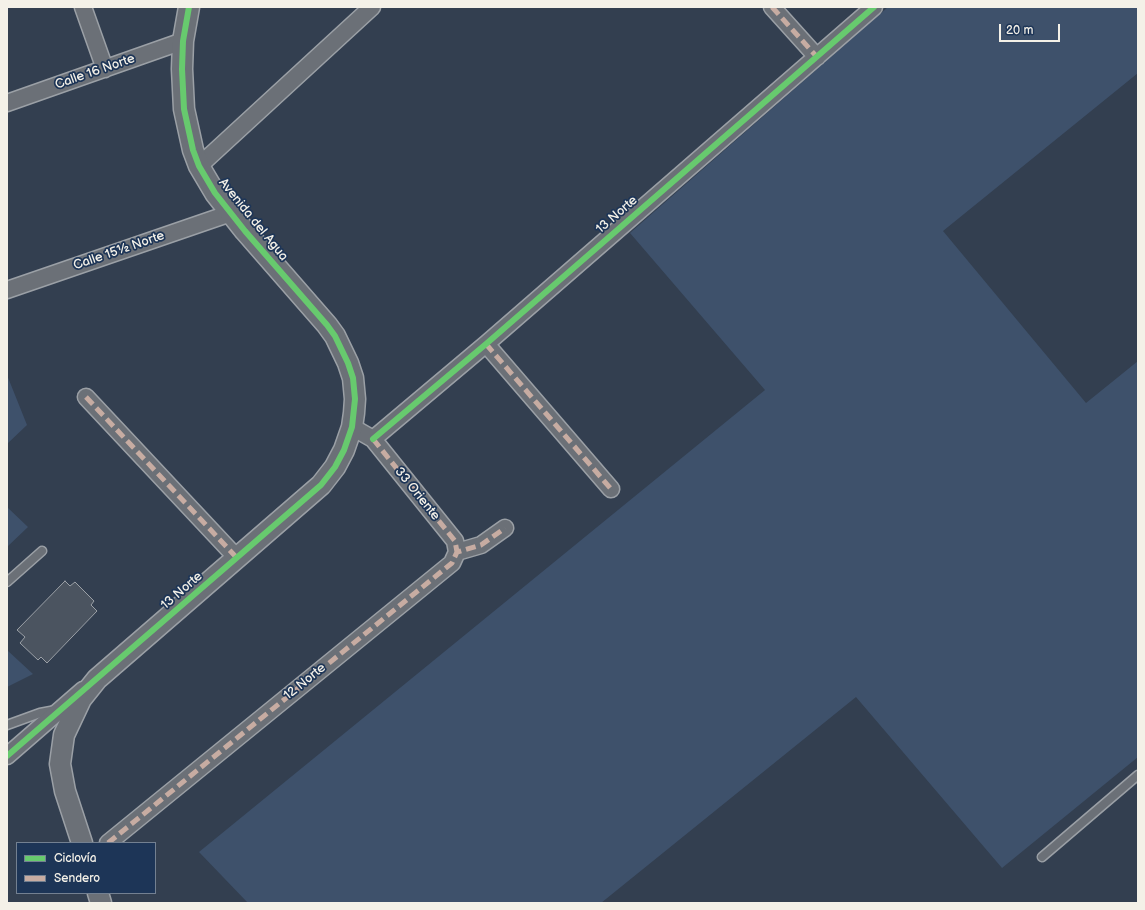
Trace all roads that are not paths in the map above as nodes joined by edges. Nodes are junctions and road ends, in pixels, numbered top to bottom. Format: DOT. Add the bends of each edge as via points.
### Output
graph roads {
  1 [pos="83,7"];
  2 [pos="189,7"];
  3 [pos="372,7"];
  4 [pos="772,7"];
  5 [pos="874,7"];
  6 [pos="183,41"];
  7 [pos="817,57"];
  8 [pos="105,69"];
  9 [pos="7,103"];
  10 [pos="200,166"];
  11 [pos="231,213"];
  12 [pos="7,290"];
  13 [pos="486,344"];
  14 [pos="86,397"];
  15 [pos="352,427"];
  16 [pos="373,438"];
  17 [pos="611,489"];
  18 [pos="505,528"];
  19 [pos="42,551"];
  20 [pos="457,552"];
  21 [pos="237,558"];
  22 [pos="7,582"];
  23 [pos="97,679"];
  24 [pos="61,710"];
  25 [pos="7,725"];
  26 [pos="7,756"];
  27 [pos="1138,775"];
  28 [pos="82,842"];
  29 [pos="109,842"];
  30 [pos="1042,857"];
  1 -- 8 [label="street"];
  2 -- 6 [label="street, Avenida del Agua"];
  3 -- 10 [label="street"];
  4 -- 7 [label="street"];
  5 -- 7 [label="street, 13 Norte"];
  6 -- 8 [label="street, Calle 16 Norte"];
  6 -- 10 [label="street, Avenida del Agua" via="184,109 193,150"];
  7 -- 13 [label="street, 13 Norte"];
  8 -- 9 [label="street, Calle 16 Norte"];
  10 -- 11 [label="street, Avenida del Agua"];
  11 -- 12 [label="street, Calle 15½ Norte"];
  11 -- 15 [label="street, Avenida del Agua" via="335,336 353,378 355,399"];
  13 -- 16 [label="street, 13 Norte"];
  13 -- 17 [label="street"];
  14 -- 21 [label="street"];
  15 -- 16 [label="street"];
  15 -- 21 [label="street, 13 Norte" via="344,450 321,485"];
  16 -- 20 [label="street, 33 Oriente" via="455,541"];
  18 -- 20 [label="street" via="480,545"];
  19 -- 22 [label="lane"];
  20 -- 29 [label="street, 12 Norte" via="452,563"];
  21 -- 23 [label="street, 13 Norte"];
  23 -- 24 [label="street, 13 Norte"];
  23 -- 28 [label="street" via="81,699 64,735 60,764 65,792"];
  24 -- 25 [label="lane" via="40,713"];
  24 -- 26 [label="street, 13 Norte"];
  27 -- 30 [label="lane"];
}
